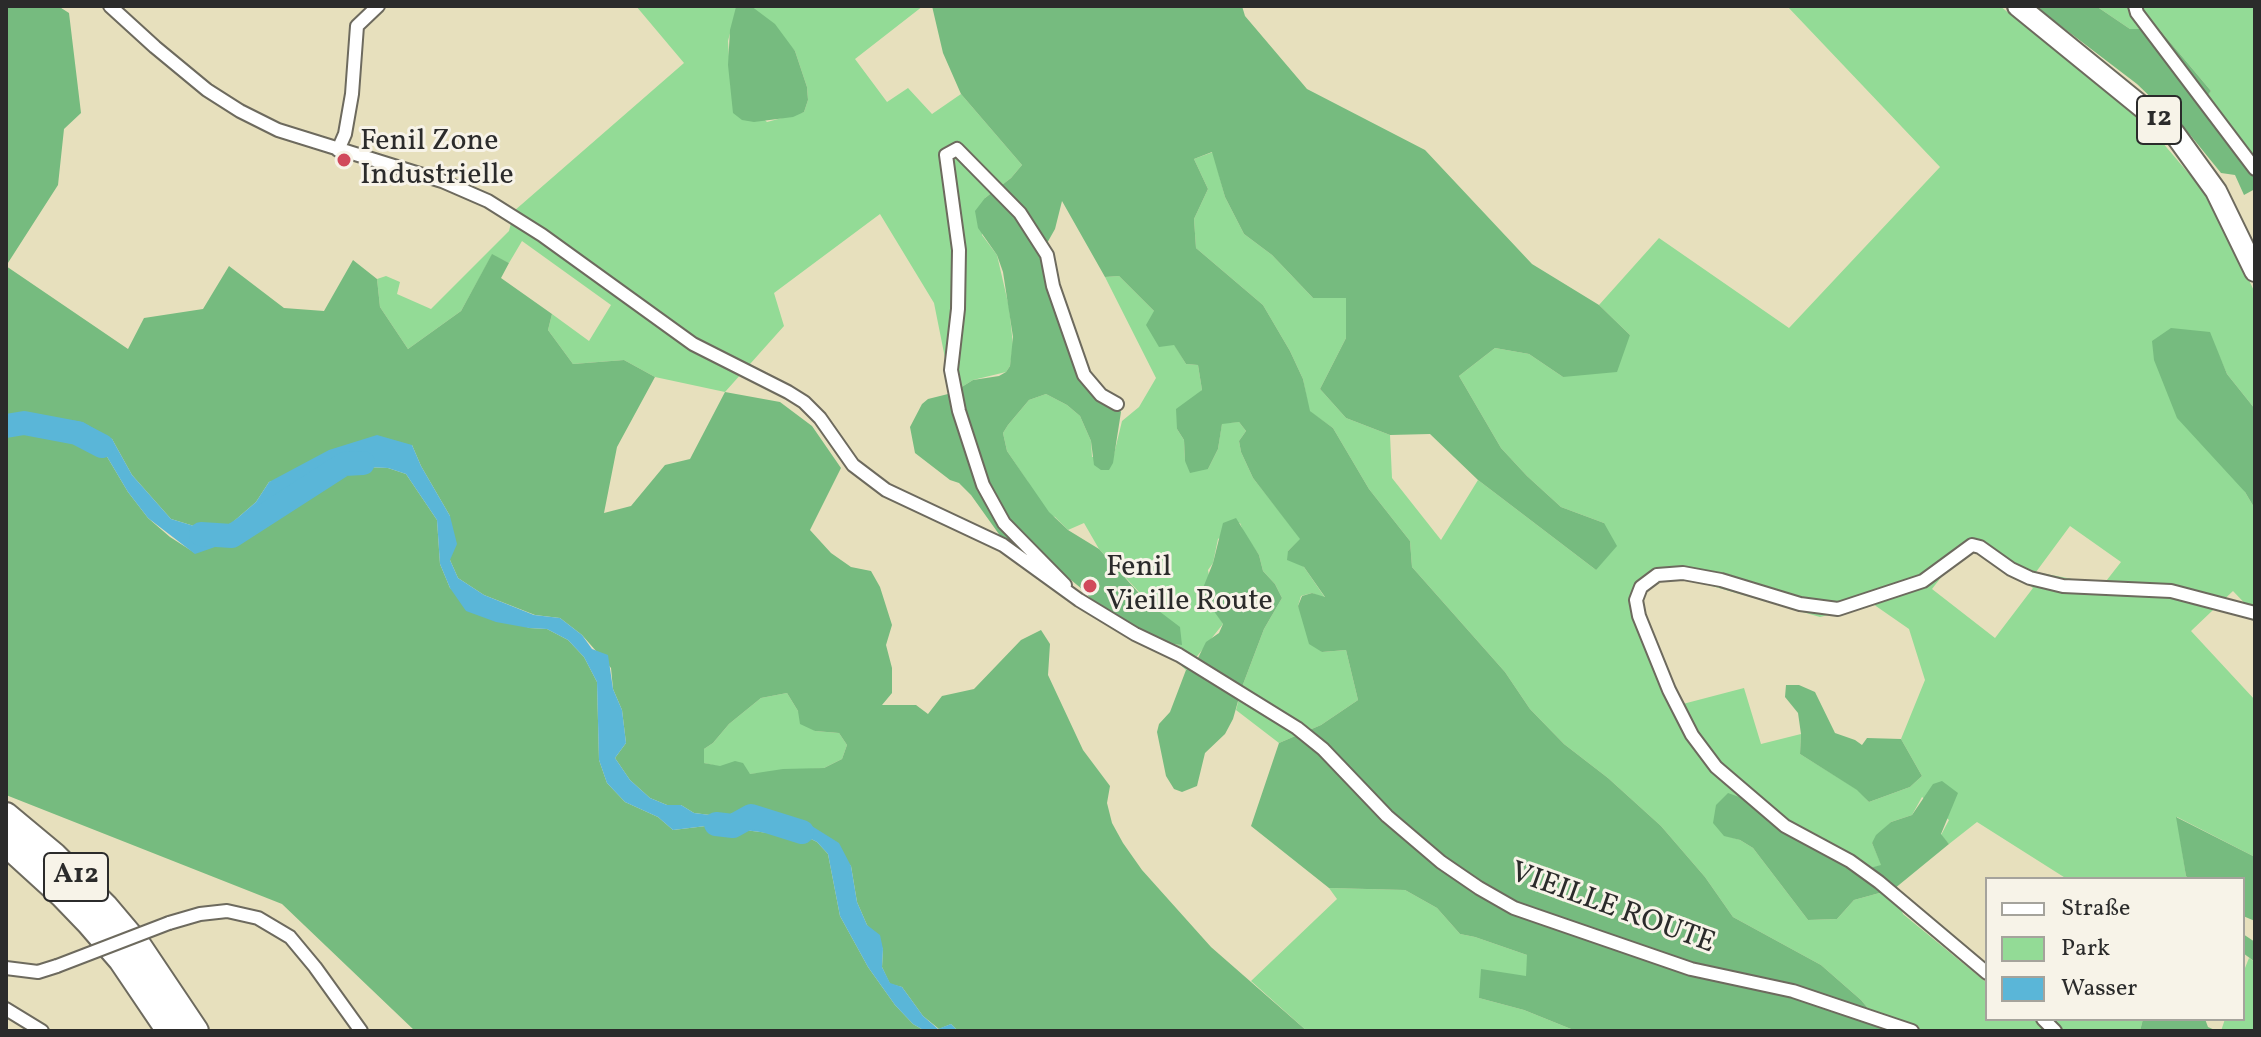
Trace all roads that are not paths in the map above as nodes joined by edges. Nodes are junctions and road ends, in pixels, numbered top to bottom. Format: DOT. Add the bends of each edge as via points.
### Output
graph roads {
  1 [pos="110,6"];
  2 [pos="378,6"];
  3 [pos="2018,6"];
  4 [pos="2135,6"];
  5 [pos="338,150"];
  6 [pos="2255,169"];
  7 [pos="2255,271"];
  8 [pos="1117,404"];
  9 [pos="1079,600"];
  10 [pos="2255,613"];
  11 [pos="6,815"];
  12 [pos="6,844"];
  13 [pos="6,968"];
  14 [pos="1985,971"];
  15 [pos="6,1009"];
  16 [pos="42,1031"];
  17 [pos="169,1031"];
  18 [pos="196,1031"];
  19 [pos="361,1031"];
  20 [pos="1912,1031"];
  1 -- 5 [label="street" via="207,90 240,111"];
  2 -- 5 [label="street" via="357,26 352,94"];
  3 -- 7 [label="main road, 12" via="2174,133 2216,191"];
  4 -- 6 [label="street"];
  5 -- 9 [label="street" via="442,181 519,220 693,344 804,402 847,458 886,490 1003,545"];
  8 -- 9 [label="street" via="1084,375 1047,255 1020,213 957,149 946,155 959,250 951,370 959,411 983,485 1004,523"];
  9 -- 20 [label="street, VIEILLE ROUTE" via="1297,728 1441,862 1499,900 1691,969 1793,991"];
  10 -- 14 [label="street" via="2171,591 2030,578 1972,545 1923,581 1838,609 1683,573 1657,575 1641,587 1636,600 1639,616 1669,690 1716,767 1774,818 1879,882"];
  11 -- 18 [label="highway, A12" via="106,907"];
  12 -- 17 [label="highway, A12" via="89,923"];
  13 -- 19 [label="street, bridge" via="38,972 169,923 227,911 258,918 290,937"];
  15 -- 16 [label="street"];
}
